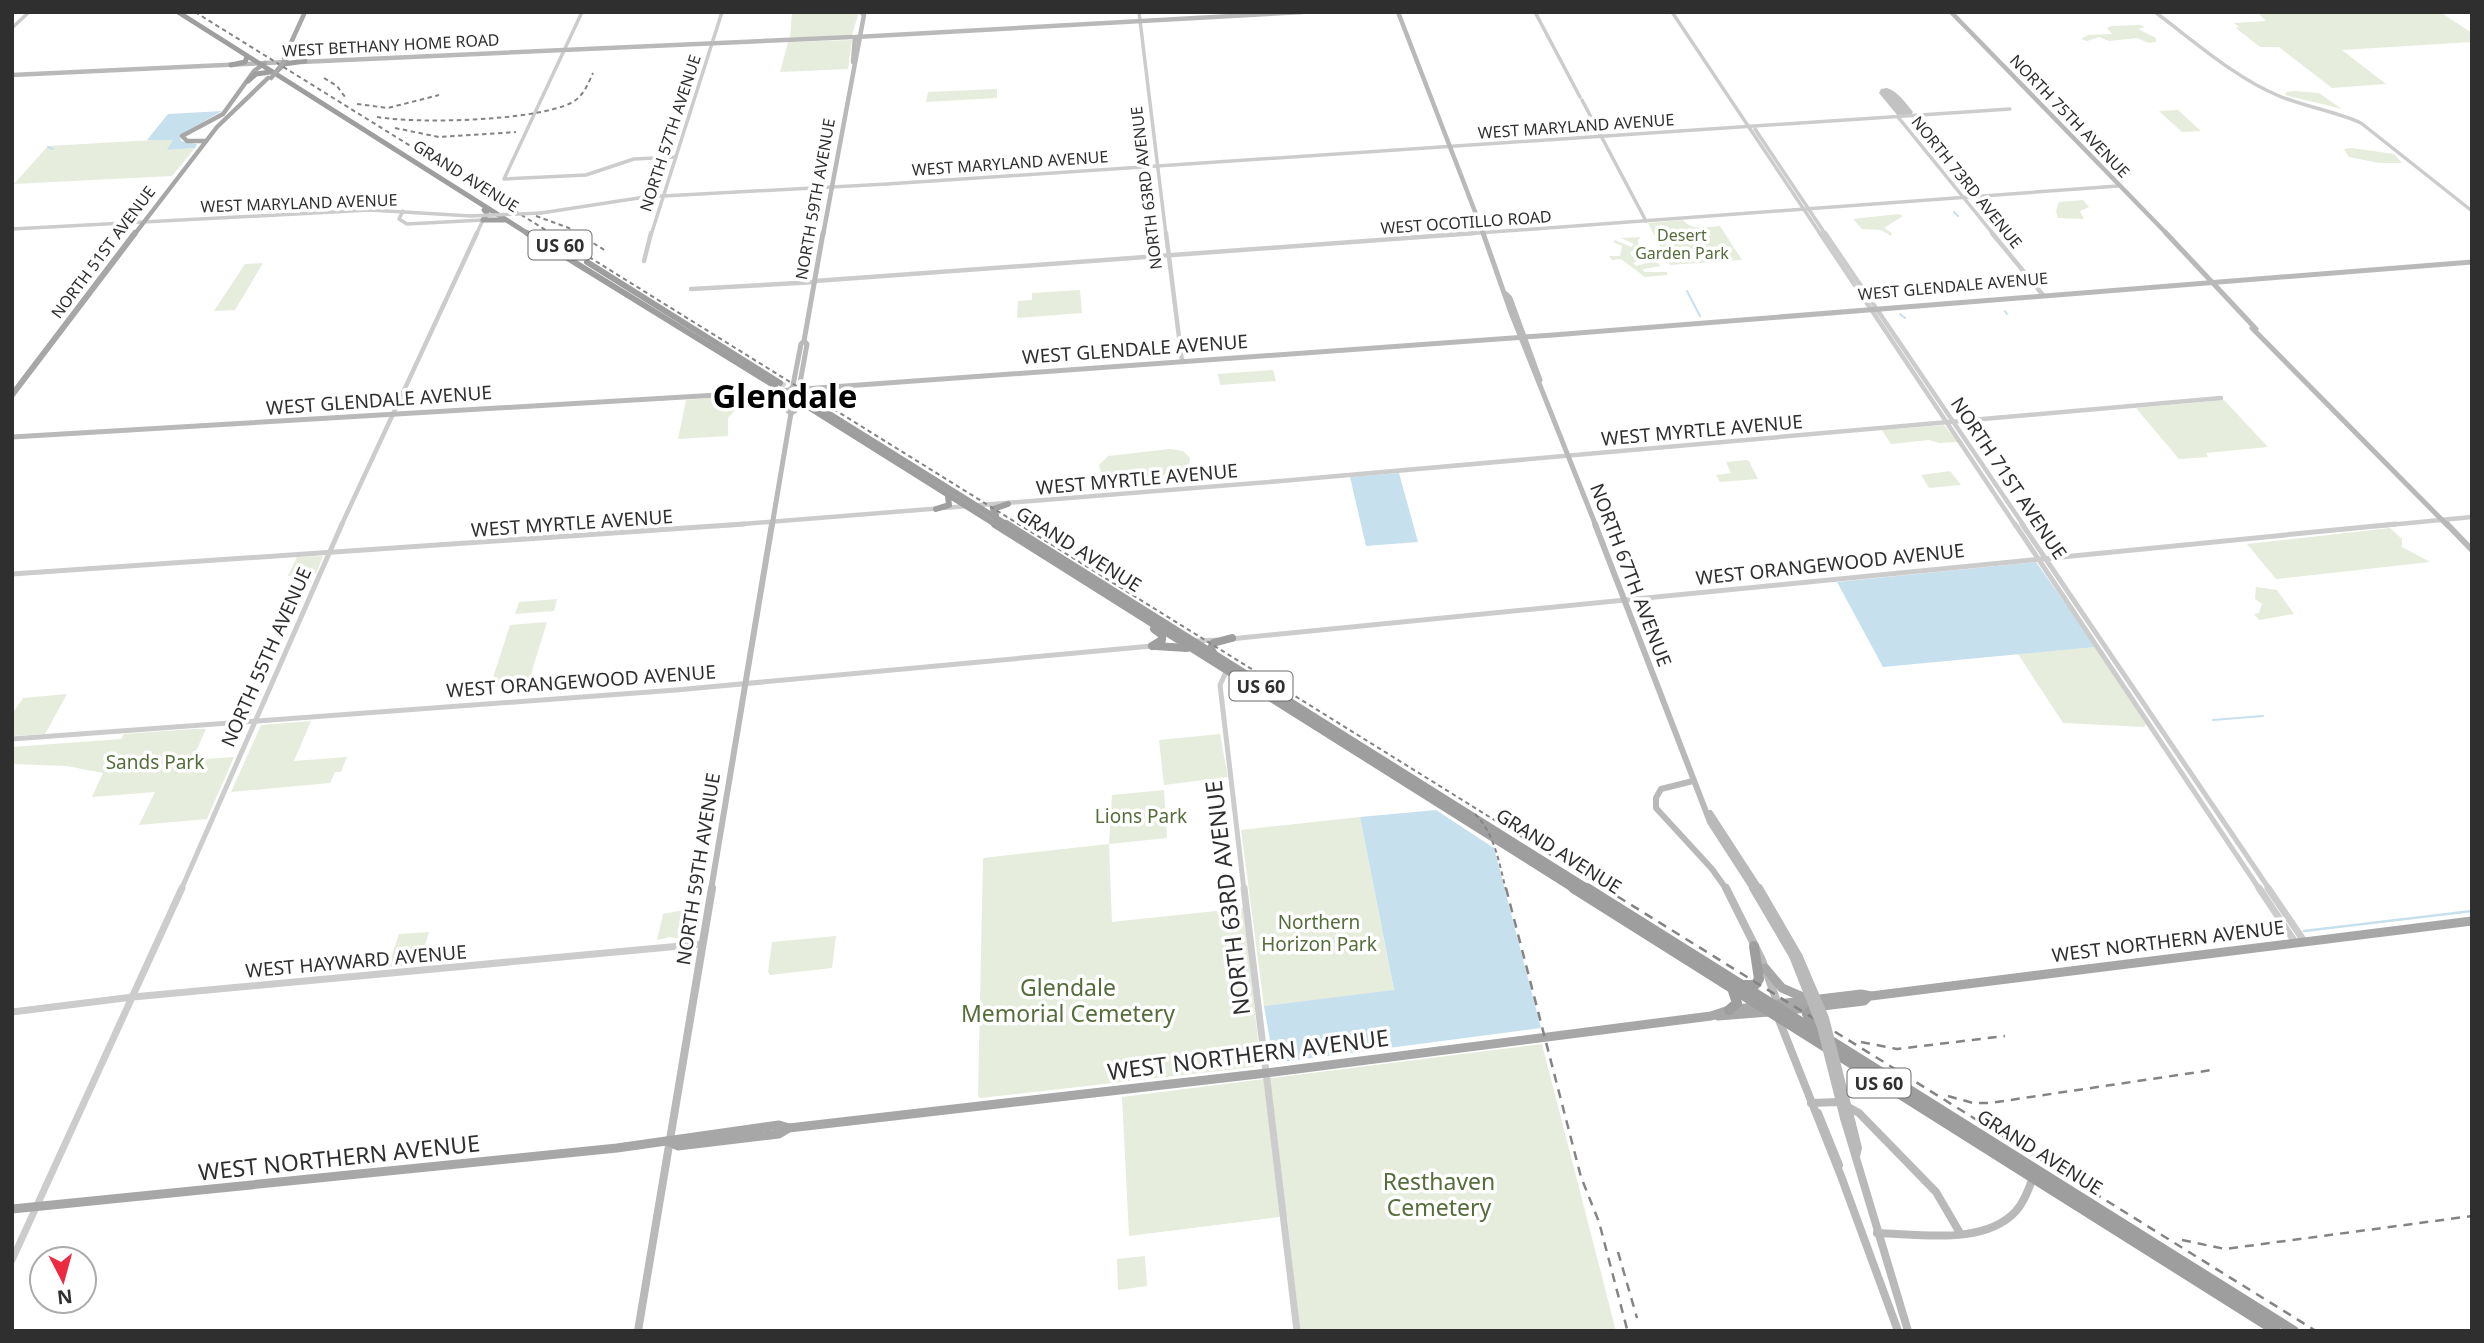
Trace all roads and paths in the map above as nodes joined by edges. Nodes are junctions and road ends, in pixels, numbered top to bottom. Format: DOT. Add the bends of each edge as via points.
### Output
graph roads {
  1 [pos="29,12"];
  2 [pos="178,12"];
  3 [pos="185,12"];
  4 [pos="306,12"];
  5 [pos="582,12"];
  6 [pos="722,12"];
  7 [pos="1139,12"];
  8 [pos="1302,12"];
  9 [pos="1396,12"];
  10 [pos="1535,12"];
  11 [pos="1672,12"];
  12 [pos="1951,12"];
  13 [pos="2155,12"];
  14 [pos="862,13"];
  15 [pos="1141,21"];
  16 [pos="12,28"];
  17 [pos="856,37"];
  18 [pos="785,40"];
  19 [pos="712,43"];
  20 [pos="564,50"];
  21 [pos="247,57"];
  22 [pos="305,61"];
  23 [pos="231,65"];
  24 [pos="262,65"];
  25 [pos="279,73"];
  26 [pos="12,75"];
  27 [pos="270,76"];
  28 [pos="248,81"];
  29 [pos="2010,109"];
  30 [pos="1898,117"];
  31 [pos="1751,126"];
  32 [pos="1602,136"];
  33 [pos="380,139"];
  34 [pos="206,141"];
  35 [pos="1450,147"];
  36 [pos="676,157"];
  37 [pos="1158,166"];
  38 [pos="420,167"];
  39 [pos="436,170"];
  40 [pos="2118,186"];
  41 [pos="832,187"];
  42 [pos="459,191"];
  43 [pos="663,196"];
  44 [pos="1963,197"];
  45 [pos="570,209"];
  46 [pos="1807,209"];
  47 [pos="403,211"];
  48 [pos="2472,211"];
  49 [pos="1646,221"];
  50 [pos="143,222"];
  51 [pos="510,222"];
  52 [pos="482,224"];
  53 [pos="12,229"];
  54 [pos="1483,233"];
  55 [pos="1168,256"];
  56 [pos="2472,260"];
  57 [pos="644,261"];
  58 [pos="2207,279"];
  59 [pos="815,281"];
  60 [pos="691,289"];
  61 [pos="2042,293"];
  62 [pos="1873,307"];
  63 [pos="1739,318"];
  64 [pos="1607,326"];
  65 [pos="1590,332"];
  66 [pos="1522,335"];
  67 [pos="804,341"];
  68 [pos="1182,361"];
  69 [pos="796,373"];
  70 [pos="777,387"];
  71 [pos="796,390"];
  72 [pos="748,393"];
  73 [pos="12,395"];
  74 [pos="2221,398"];
  75 [pos="393,415"];
  76 [pos="1950,421"];
  77 [pos="12,437"];
  78 [pos="1569,456"];
  79 [pos="948,496"];
  80 [pos="1008,504"];
  81 [pos="978,506"];
  82 [pos="966,507"];
  83 [pos="936,509"];
  84 [pos="2472,517"];
  85 [pos="1000,520"];
  86 [pos="2443,520"];
  87 [pos="773,523"];
  88 [pos="2472,551"];
  89 [pos="329,553"];
  90 [pos="2042,559"];
  91 [pos="12,574"];
  92 [pos="1625,601"];
  93 [pos="1122,604"];
  94 [pos="1161,629"];
  95 [pos="1232,638"];
  96 [pos="1192,641"];
  97 [pos="1152,646"];
  98 [pos="1197,653"];
  99 [pos="1225,667"];
  100 [pos="745,684"];
  101 [pos="255,722"];
  102 [pos="12,739"];
  103 [pos="1693,781"];
  104 [pos="2472,921"];
  105 [pos="2299,942"];
  106 [pos="702,944"];
  107 [pos="1754,946"];
  108 [pos="1796,956"];
  109 [pos="1765,968"];
  110 [pos="1734,985"];
  111 [pos="133,997"];
  112 [pos="1820,1002"];
  113 [pos="1771,1006"];
  114 [pos="1729,1010"];
  115 [pos="12,1012"];
  116 [pos="1710,1016"];
  117 [pos="1830,1041"];
  118 [pos="1267,1073"];
  119 [pos="1811,1103"];
  120 [pos="669,1142"];
  121 [pos="1856,1156"];
  122 [pos="2035,1173"];
  123 [pos="36,1207"];
  124 [pos="12,1209"];
  125 [pos="1877,1233"];
  126 [pos="1960,1233"];
  127 [pos="12,1260"];
  128 [pos="2187,1269"];
  129 [pos="638,1331"];
  130 [pos="1297,1331"];
  131 [pos="1898,1331"];
  132 [pos="1908,1331"];
  133 [pos="2276,1331"];
  134 [pos="2294,1331"];
  1 -- 16 [label="street"];
  2 -- 21 [label="highway, GRAND AVENUE / US 60"];
  3 -- 24 [label="highway, GRAND AVENUE / US 60"];
  4 -- 27 [label="main road, NORTH 51ST AVENUE, bridge" via="285,58"];
  5 -- 20 [label="street"];
  6 -- 19 [label="street, NORTH 57TH AVENUE"];
  7 -- 15 [label="street, NORTH 63RD AVENUE"];
  8 -- 15 [label="main road, WEST BETHANY HOME ROAD"];
  9 -- 35 [label="main road, NORTH 67TH AVENUE"];
  10 -- 32 [label="street"];
  11 -- 31 [label="street, NORTH 71ST AVENUE"];
  12 -- 40 [label="main road, NORTH 75TH AVENUE"];
  13 -- 48 [label="street" via="2220,61 2278,96 2361,123"];
  14 -- 17 [label="main road, NORTH 59TH AVENUE"];
  15 -- 17 [label="main road, WEST BETHANY HOME ROAD"];
  15 -- 37 [label="street, NORTH 63RD AVENUE"];
  17 -- 18 [label="main road, WEST BETHANY HOME ROAD"];
  17 -- 18 [label="main road, WEST BETHANY HOME ROAD"];
  17 -- 41 [label="main road, NORTH 59TH AVENUE"];
  18 -- 19 [label="main road, WEST BETHANY HOME ROAD"];
  19 -- 20 [label="main road, WEST BETHANY HOME ROAD"];
  19 -- 36 [label="street, NORTH 57TH AVENUE"];
  20 -- 22 [label="main road, WEST BETHANY HOME ROAD"];
  20 -- 36 [label="street" via="504,179 586,175 634,159"];
  21 -- 23 [label="highway" via="245,62"];
  21 -- 24 [label="highway, GRAND AVENUE / US 60"];
  22 -- 24 [label="main road, WEST BETHANY HOME ROAD"];
  22 -- 25 [label="highway" via="282,65"];
  23 -- 24 [label="main road, WEST BETHANY HOME ROAD"];
  23 -- 26 [label="main road, WEST BETHANY HOME ROAD"];
  24 -- 25 [label="highway, GRAND AVENUE / US 60"];
  24 -- 27 [label="highway, GRAND AVENUE / US 60"];
  24 -- 28 [label="main road"];
  25 -- 33 [label="highway, GRAND AVENUE / US 60"];
  27 -- 28 [label="highway" via="258,74"];
  27 -- 33 [label="highway, GRAND AVENUE / US 60" via="366,136"];
  27 -- 34 [label="main road, NORTH 51ST AVENUE"];
  28 -- 34 [label="main road" via="223,114 182,137"];
  29 -- 30 [label="street, WEST MARYLAND AVENUE"];
  30 -- 31 [label="street, WEST MARYLAND AVENUE"];
  30 -- 44 [label="street, NORTH 73RD AVENUE"];
  31 -- 32 [label="street, WEST MARYLAND AVENUE"];
  31 -- 46 [label="street, NORTH 71ST AVENUE"];
  32 -- 35 [label="street, WEST MARYLAND AVENUE"];
  32 -- 49 [label="street"];
  33 -- 38 [label="highway, GRAND AVENUE / US 60"];
  33 -- 39 [label="highway, GRAND AVENUE / US 60"];
  34 -- 50 [label="main road, NORTH 51ST AVENUE"];
  35 -- 37 [label="street, WEST MARYLAND AVENUE"];
  35 -- 54 [label="main road, NORTH 67TH AVENUE"];
  36 -- 43 [label="street, NORTH 57TH AVENUE"];
  37 -- 41 [label="street, WEST MARYLAND AVENUE"];
  37 -- 55 [label="street, NORTH 63RD AVENUE"];
  38 -- 39 [label="highway"];
  38 -- 42 [label="highway, GRAND AVENUE / US 60"];
  39 -- 70 [label="highway, GRAND AVENUE / US 60"];
  40 -- 44 [label="street, WEST OCOTILLO ROAD"];
  40 -- 58 [label="main road, NORTH 75TH AVENUE"];
  41 -- 43 [label="street, WEST MARYLAND AVENUE"];
  41 -- 59 [label="main road, NORTH 59TH AVENUE"];
  42 -- 51 [label="highway, GRAND AVENUE / US 60"];
  42 -- 52 [label="highway" via="486,211"];
  43 -- 45 [label="street, WEST MARYLAND AVENUE"];
  43 -- 57 [label="street, NORTH 57TH AVENUE"];
  44 -- 46 [label="street, WEST OCOTILLO ROAD"];
  44 -- 61 [label="street, NORTH 73RD AVENUE"];
  45 -- 47 [label="street, WEST MARYLAND AVENUE, bridge" via="488,216"];
  46 -- 49 [label="street, WEST OCOTILLO ROAD"];
  46 -- 62 [label="street, NORTH 71ST AVENUE"];
  47 -- 50 [label="street, WEST MARYLAND AVENUE"];
  47 -- 52 [label="street" via="400,221 415,224"];
  49 -- 54 [label="street, WEST OCOTILLO ROAD"];
  50 -- 53 [label="street, WEST MARYLAND AVENUE"];
  50 -- 73 [label="main road, NORTH 51ST AVENUE"];
  51 -- 52 [label="highway" via="496,219"];
  51 -- 70 [label="highway, GRAND AVENUE / US 60"];
  52 -- 75 [label="street, NORTH 55TH AVENUE"];
  54 -- 55 [label="street, WEST OCOTILLO ROAD"];
  54 -- 66 [label="main road, NORTH 67TH AVENUE"];
  55 -- 59 [label="street, WEST OCOTILLO ROAD"];
  55 -- 68 [label="street, NORTH 63RD AVENUE"];
  56 -- 58 [label="main road, WEST GLENDALE AVENUE"];
  58 -- 61 [label="main road, WEST GLENDALE AVENUE"];
  58 -- 86 [label="main road, NORTH 75TH AVENUE"];
  59 -- 60 [label="street, WEST OCOTILLO ROAD"];
  59 -- 67 [label="main road, NORTH 59TH AVENUE"];
  61 -- 62 [label="main road, WEST GLENDALE AVENUE"];
  62 -- 63 [label="main road, WEST GLENDALE AVENUE"];
  62 -- 76 [label="street, NORTH 71ST AVENUE"];
  63 -- 64 [label="main road, WEST GLENDALE AVENUE"];
  63 -- 65 [label="main road, WEST GLENDALE AVENUE"];
  64 -- 65 [label="main road"];
  64 -- 66 [label="main road, WEST GLENDALE AVENUE"];
  65 -- 66 [label="main road, WEST GLENDALE AVENUE"];
  66 -- 68 [label="main road, WEST GLENDALE AVENUE"];
  66 -- 78 [label="main road, NORTH 67TH AVENUE"];
  67 -- 69 [label="main road, NORTH 59TH AVENUE"];
  67 -- 71 [label="main road, NORTH 59TH AVENUE"];
  68 -- 71 [label="main road, WEST GLENDALE AVENUE"];
  69 -- 70 [label="main road" via="789,385"];
  69 -- 71 [label="main road, NORTH 59TH AVENUE"];
  70 -- 71 [label="main road, WEST GLENDALE AVENUE"];
  70 -- 72 [label="main road, WEST GLENDALE AVENUE"];
  71 -- 72 [label="main road, WEST GLENDALE AVENUE"];
  71 -- 87 [label="main road, NORTH 59TH AVENUE"];
  72 -- 75 [label="main road, WEST GLENDALE AVENUE"];
  74 -- 76 [label="street, WEST MYRTLE AVENUE"];
  75 -- 77 [label="main road, WEST GLENDALE AVENUE"];
  75 -- 89 [label="street, NORTH 55TH AVENUE"];
  76 -- 78 [label="street, WEST MYRTLE AVENUE"];
  76 -- 90 [label="street, NORTH 71ST AVENUE"];
  78 -- 80 [label="street, WEST MYRTLE AVENUE"];
  78 -- 92 [label="main road, NORTH 67TH AVENUE"];
  79 -- 81 [label="highway, GRAND AVENUE / US 60" via="804,401"];
  79 -- 82 [label="highway, GRAND AVENUE / US 60"];
  79 -- 83 [label="highway" via="949,505"];
  80 -- 81 [label="street, WEST MYRTLE AVENUE"];
  80 -- 85 [label="highway" via="992,510"];
  81 -- 82 [label="street, WEST MYRTLE AVENUE"];
  81 -- 85 [label="highway, GRAND AVENUE / US 60"];
  82 -- 83 [label="street, WEST MYRTLE AVENUE"];
  82 -- 93 [label="highway, GRAND AVENUE / US 60"];
  83 -- 87 [label="street, WEST MYRTLE AVENUE"];
  84 -- 86 [label="street, WEST ORANGEWOOD AVENUE"];
  85 -- 96 [label="highway, GRAND AVENUE / US 60"];
  86 -- 88 [label="main road, NORTH 75TH AVENUE"];
  86 -- 90 [label="street, WEST ORANGEWOOD AVENUE"];
  87 -- 89 [label="street, WEST MYRTLE AVENUE"];
  87 -- 100 [label="main road, NORTH 59TH AVENUE"];
  89 -- 91 [label="street, WEST MYRTLE AVENUE"];
  89 -- 101 [label="street, NORTH 55TH AVENUE"];
  90 -- 92 [label="street, WEST ORANGEWOOD AVENUE"];
  90 -- 105 [label="street, NORTH 71ST AVENUE"];
  92 -- 95 [label="street, WEST ORANGEWOOD AVENUE"];
  92 -- 103 [label="main road, NORTH 67TH AVENUE"];
  93 -- 94 [label="highway, GRAND AVENUE / US 60"];
  93 -- 97 [label="highway" via="1162,635 1160,643"];
  94 -- 96 [label="highway"];
  94 -- 98 [label="highway, GRAND AVENUE / US 60"];
  95 -- 96 [label="street, WEST ORANGEWOOD AVENUE"];
  95 -- 99 [label="highway" via="1211,646"];
  96 -- 99 [label="highway, GRAND AVENUE / US 60"];
  97 -- 98 [label="highway" via="1178,646"];
  97 -- 100 [label="street, WEST ORANGEWOOD AVENUE"];
  98 -- 99 [label="highway, GRAND AVENUE / US 60"];
  99 -- 110 [label="highway, GRAND AVENUE / US 60"];
  99 -- 118 [label="street, NORTH 63RD AVENUE" via="1220,685"];
  100 -- 101 [label="street, WEST ORANGEWOOD AVENUE"];
  100 -- 106 [label="main road, NORTH 59TH AVENUE"];
  101 -- 102 [label="street, WEST ORANGEWOOD AVENUE"];
  101 -- 111 [label="street, NORTH 55TH AVENUE"];
  103 -- 107 [label="main road" via="1661,789 1656,808 1718,876 1737,905"];
  103 -- 108 [label="main road, NORTH 67TH AVENUE" via="1710,822"];
  104 -- 105 [label="main road, WEST NORTHERN AVENUE"];
  105 -- 112 [label="main road, WEST NORTHERN AVENUE" via="1869,996 1864,1001"];
  106 -- 111 [label="street, WEST HAYWARD AVENUE"];
  106 -- 120 [label="main road, NORTH 59TH AVENUE"];
  107 -- 109 [label="main road"];
  107 -- 110 [label="highway" via="1759,979 1753,985"];
  108 -- 121 [label="main road, NORTH 67TH AVENUE, bridge" via="1821,1027"];
  108 -- 121 [label="main road, NORTH 67TH AVENUE, bridge" via="1825,1018 1858,1148"];
  109 -- 112 [label="main road" via="1790,993"];
  109 -- 113 [label="main road"];
  110 -- 113 [label="highway, GRAND AVENUE / US 60"];
  110 -- 113 [label="highway, GRAND AVENUE / US 60"];
  110 -- 114 [label="highway" via="1736,1006"];
  111 -- 115 [label="street, WEST HAYWARD AVENUE"];
  111 -- 123 [label="street, NORTH 55TH AVENUE"];
  112 -- 113 [label="main road, WEST NORTHERN AVENUE"];
  112 -- 117 [label="highway" via="1807,1012 1808,1020"];
  113 -- 114 [label="main road, WEST NORTHERN AVENUE"];
  113 -- 116 [label="main road, WEST NORTHERN AVENUE" via="1732,1017"];
  113 -- 117 [label="highway, GRAND AVENUE / US 60"];
  113 -- 119 [label="main road"];
  113 -- 122 [label="highway, GRAND AVENUE / US 60"];
  114 -- 116 [label="main road, WEST NORTHERN AVENUE"];
  116 -- 118 [label="main road, WEST NORTHERN AVENUE"];
  117 -- 122 [label="highway, GRAND AVENUE / US 60"];
  118 -- 120 [label="main road, WEST NORTHERN AVENUE" via="789,1128 779,1134 678,1146"];
  118 -- 130 [label="street, NORTH 63RD AVENUE"];
  119 -- 126 [label="main road" via="1839,1102 1859,1113 1936,1192"];
  119 -- 131 [label="main road"];
  120 -- 123 [label="main road, WEST NORTHERN AVENUE"];
  120 -- 129 [label="main road, NORTH 59TH AVENUE"];
  121 -- 125 [label="main road, NORTH 67TH AVENUE"];
  122 -- 126 [label="main road" via="2011,1217 1989,1228"];
  122 -- 128 [label="highway, GRAND AVENUE / US 60"];
  123 -- 124 [label="main road, WEST NORTHERN AVENUE"];
  123 -- 127 [label="street, NORTH 55TH AVENUE"];
  125 -- 126 [label="main road"];
  125 -- 132 [label="main road, NORTH 67TH AVENUE"];
  128 -- 133 [label="highway, GRAND AVENUE / US 60"];
  128 -- 134 [label="highway, GRAND AVENUE / US 60"];
}
